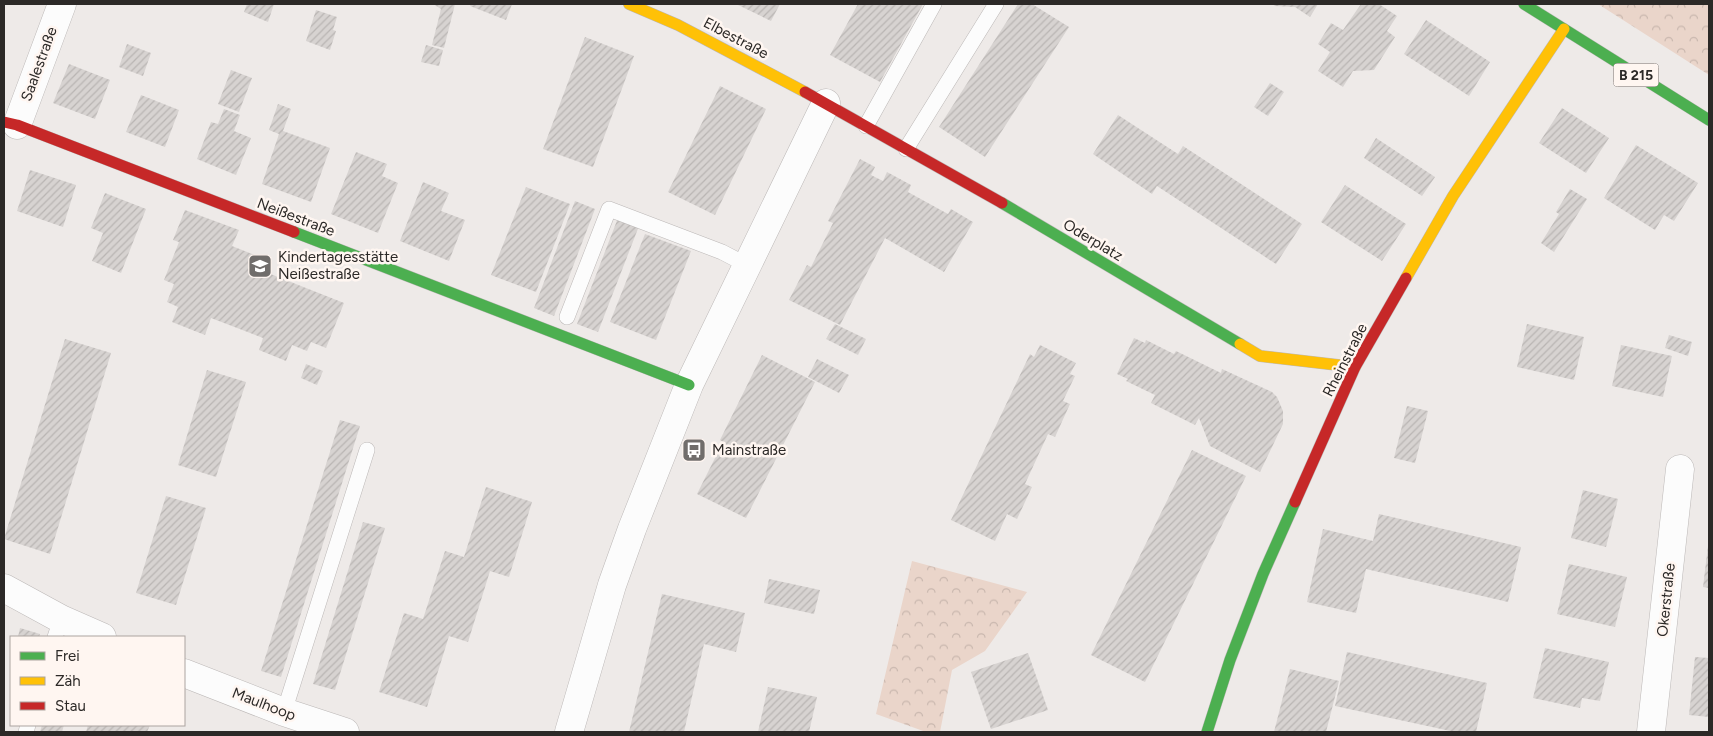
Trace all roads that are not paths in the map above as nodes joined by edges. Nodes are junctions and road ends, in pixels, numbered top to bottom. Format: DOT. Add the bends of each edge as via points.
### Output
graph roads {
  1 [pos="62,4"];
  2 [pos="629,4"];
  3 [pos="934,4"];
  4 [pos="996,4"];
  5 [pos="1524,4"];
  6 [pos="1564,30"];
  7 [pos="826,103"];
  8 [pos="1709,120"];
  9 [pos="10,124"];
  10 [pos="866,126"];
  11 [pos="906,149"];
  12 [pos="747,265"];
  13 [pos="567,317"];
  14 [pos="1356,367"];
  15 [pos="689,385"];
  16 [pos="367,450"];
  17 [pos="1680,469"];
  18 [pos="4,588"];
  19 [pos="58,628"];
  20 [pos="97,636"];
  21 [pos="185,674"];
  22 [pos="281,722"];
  23 [pos="344,732"];
  24 [pos="569,732"];
  25 [pos="1207,732"];
  26 [pos="1651,732"];
  1 -- 9 [label="street, Saalestraße"];
  2 -- 7 [label="street, Elbestraße" via="678,25"];
  3 -- 10 [label="lane"];
  4 -- 11 [label="lane"];
  5 -- 6 [label="street, B 215"];
  6 -- 8 [label="street, B 215"];
  6 -- 14 [label="street, Rheinstraße" via="1453,196"];
  7 -- 10 [label="street, Oderplatz"];
  7 -- 12 [label="street"];
  9 -- 15 [label="street, Neißestraße"];
  10 -- 11 [label="street, Oderplatz"];
  11 -- 14 [label="street, Oderplatz" via="1260,356"];
  12 -- 13 [label="lane" via="609,208"];
  12 -- 15 [label="street"];
  14 -- 25 [label="street, Rheinstraße" via="1263,574"];
  15 -- 24 [label="street" via="612,585"];
  16 -- 22 [label="lane"];
  17 -- 26 [label="street, Okerstraße"];
  18 -- 19 [label="street"];
  19 -- 20 [label="street"];
  21 -- 22 [label="street, Maulhoop"];
  22 -- 23 [label="street, Maulhoop"];
}
